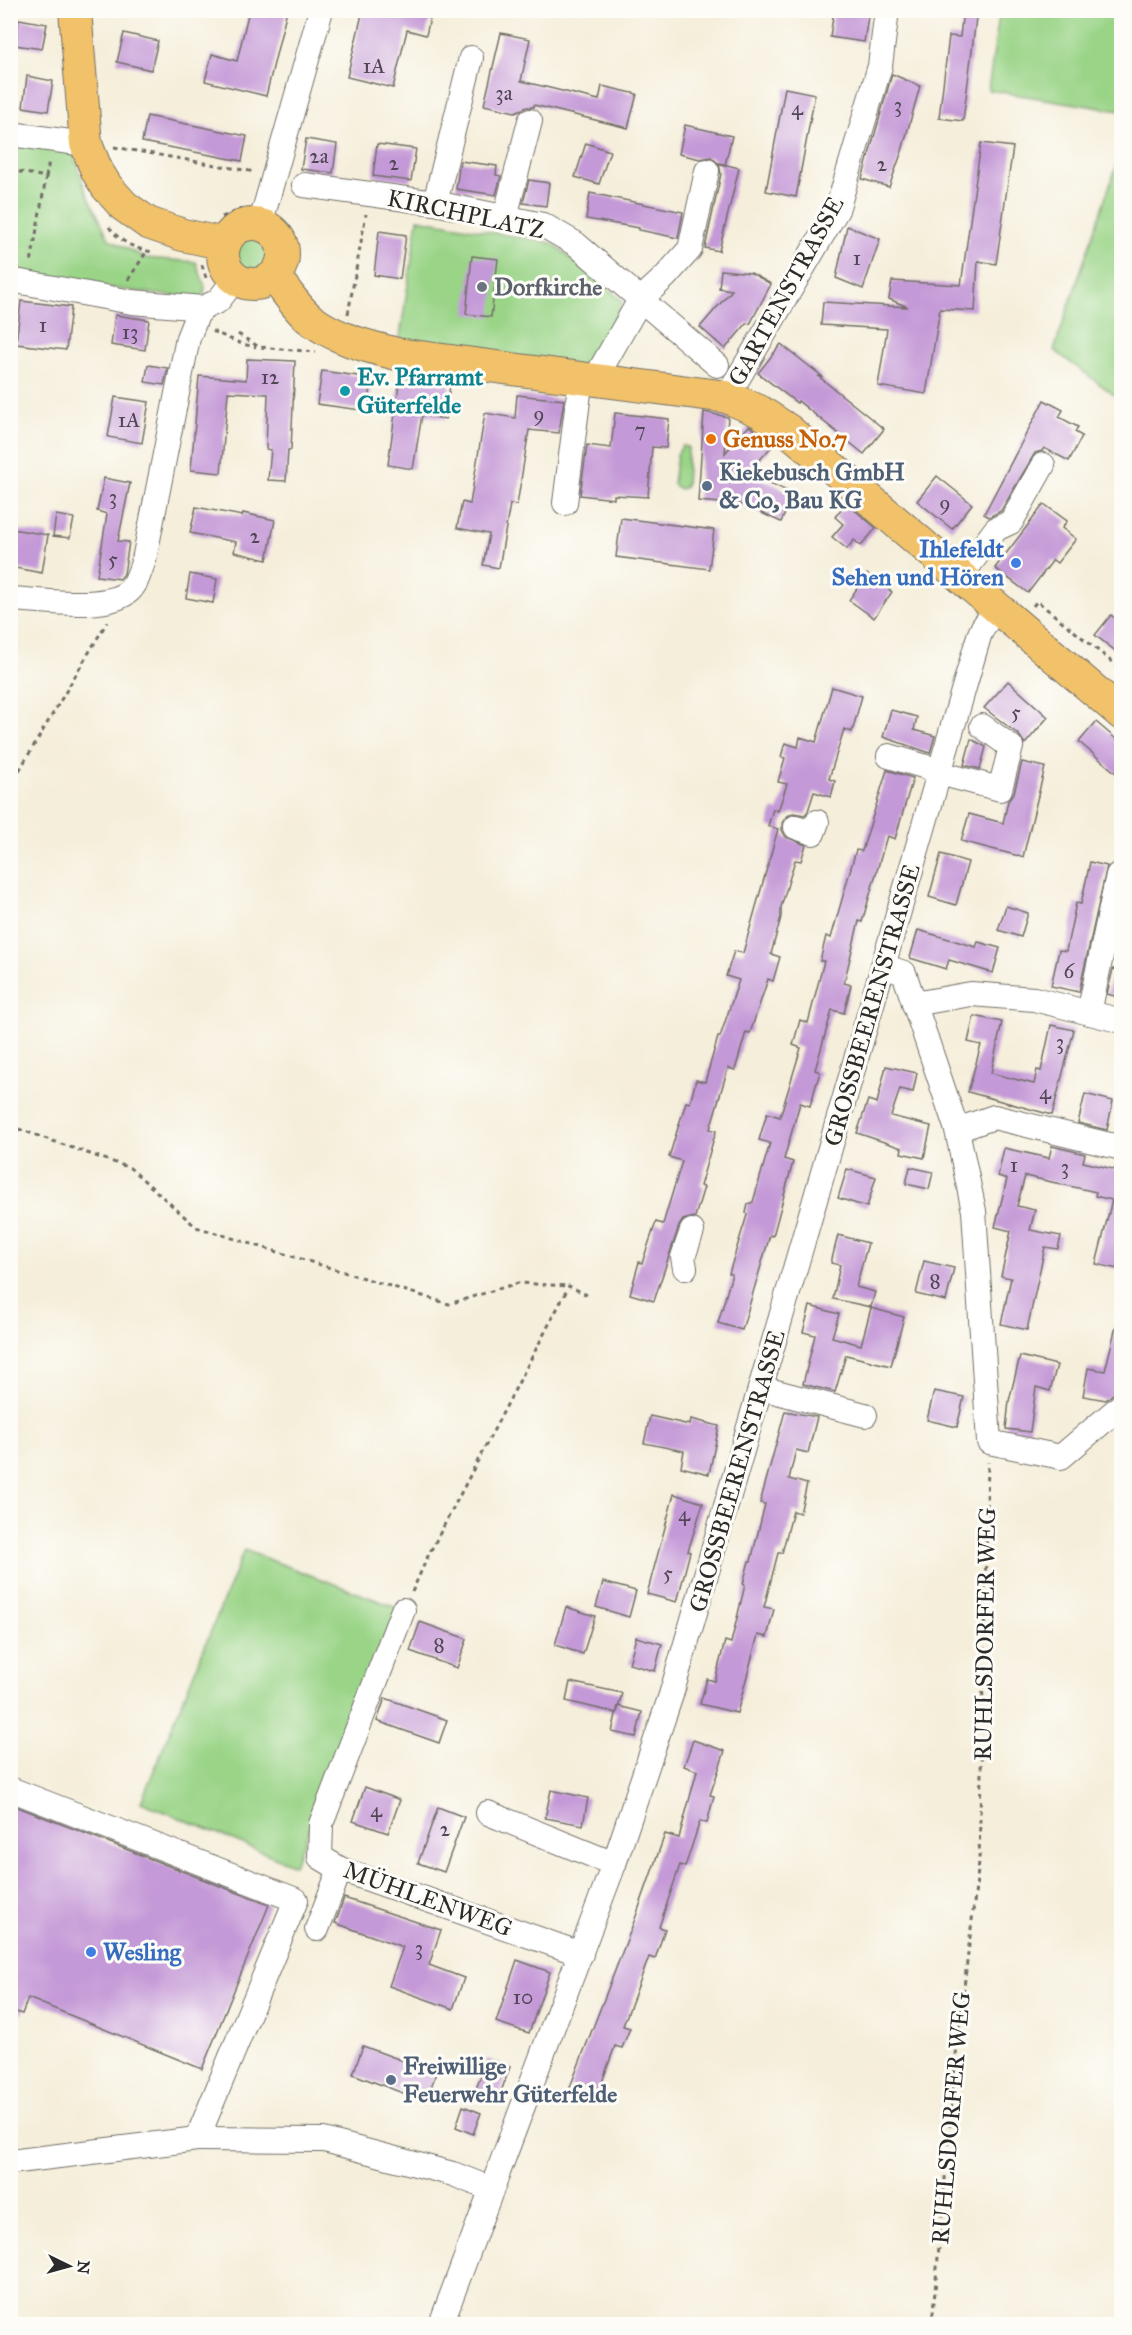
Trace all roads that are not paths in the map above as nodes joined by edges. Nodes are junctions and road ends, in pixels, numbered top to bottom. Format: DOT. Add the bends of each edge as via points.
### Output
graph roads {
  1 [pos="75,10"];
  2 [pos="321,10"];
  3 [pos="887,10"];
  4 [pos="471,58"];
  5 [pos="530,121"];
  6 [pos="10,135"];
  7 [pos="99,145"];
  8 [pos="707,171"];
  9 [pos="304,185"];
  10 [pos="435,203"];
  11 [pos="506,217"];
  12 [pos="260,225"];
  13 [pos="225,244"];
  14 [pos="274,276"];
  15 [pos="236,278"];
  16 [pos="19,281"];
  17 [pos="640,300"];
  18 [pos="198,316"];
  19 [pos="717,365"];
  20 [pos="588,378"];
  21 [pos="727,397"];
  22 [pos="1043,465"];
  23 [pos="564,503"];
  24 [pos="960,577"];
  25 [pos="10,599"];
  26 [pos="997,608"];
  27 [pos="1122,714"];
  28 [pos="982,726"];
  29 [pos="889,756"];
  30 [pos="940,772"];
  31 [pos="1118,876"];
  32 [pos="884,966"];
  33 [pos="914,1004"];
  34 [pos="1089,1013"];
  35 [pos="1122,1021"];
  36 [pos="957,1130"];
  37 [pos="1122,1148"];
  38 [pos="692,1231"];
  39 [pos="685,1268"];
  40 [pos="761,1388"];
  41 [pos="1122,1405"];
  42 [pos="865,1415"];
  43 [pos="404,1610"];
  44 [pos="10,1789"];
  45 [pos="488,1813"];
  46 [pos="614,1864"];
  47 [pos="340,1869"];
  48 [pos="317,1929"];
  49 [pos="581,1954"];
  50 [pos="197,2139"];
  51 [pos="10,2162"];
  52 [pos="491,2189"];
  53 [pos="441,2325"];
  1 -- 7 [label="main road"];
  2 -- 12 [label="street"];
  3 -- 21 [label="street, GARTENSTRASSE" via="880,66 837,210"];
  4 -- 10 [label="street"];
  5 -- 11 [label="street"];
  6 -- 7 [label="street"];
  7 -- 13 [label="main road" via="97,171 133,213 165,230"];
  8 -- 17 [label="street" via="690,249"];
  9 -- 10 [label="street, KIRCHPLATZ"];
  10 -- 11 [label="street, KIRCHPLATZ"];
  11 -- 17 [label="street, KIRCHPLATZ" via="543,225 576,244"];
  12 -- 13 [label="main road" via="243,226"];
  12 -- 14 [label="main road" via="276,234 283,251"];
  13 -- 15 [label="main road" via="225,263"];
  14 -- 15 [label="main road" via="255,284"];
  14 -- 20 [label="main road" via="309,318 335,335 361,345 397,354"];
  15 -- 18 [label="street" via="218,301"];
  16 -- 18 [label="street"];
  17 -- 19 [label="street, KIRCHPLATZ"];
  17 -- 20 [label="street"];
  18 -- 25 [label="street" via="188,338 144,560 132,588 102,604"];
  20 -- 21 [label="main road"];
  20 -- 23 [label="street"];
  21 -- 24 [label="main road" via="788,430"];
  22 -- 24 [label="street" via="1011,522 996,529"];
  24 -- 26 [label="main road"];
  26 -- 27 [label="main road"];
  26 -- 30 [label="street, GROSSBEERENSTRASSE" via="979,636"];
  28 -- 30 [label="street" via="1011,747 1000,789"];
  29 -- 30 [label="street"];
  30 -- 32 [label="street, GROSSBEERENSTRASSE"];
  31 -- 34 [label="street"];
  32 -- 33 [label="street" via="904,973"];
  32 -- 40 [label="street, GROSSBEERENSTRASSE"];
  33 -- 34 [label="street" via="971,994 1034,999"];
  33 -- 36 [label="street"];
  34 -- 35 [label="street"];
  36 -- 37 [label="street" via="994,1117"];
  36 -- 41 [label="street" via="974,1211 989,1442 1061,1457"];
  38 -- 39 [label="street" via="683,1257"];
  40 -- 42 [label="street"];
  40 -- 46 [label="street, GROSSBEERENSTRASSE" via="671,1695"];
  43 -- 47 [label="street, MÜHLENWEG" via="321,1824 320,1857"];
  44 -- 50 [label="street" via="296,1900"];
  45 -- 46 [label="street"];
  46 -- 49 [label="street, GROSSBEERENSTRASSE"];
  47 -- 48 [label="street"];
  47 -- 49 [label="street, MÜHLENWEG"];
  49 -- 52 [label="street, GROSSBEERENSTRASSE"];
  50 -- 51 [label="street"];
  50 -- 52 [label="street" via="324,2140 453,2174"];
  52 -- 53 [label="street, GROSSBEERENSTRASSE"];
}
